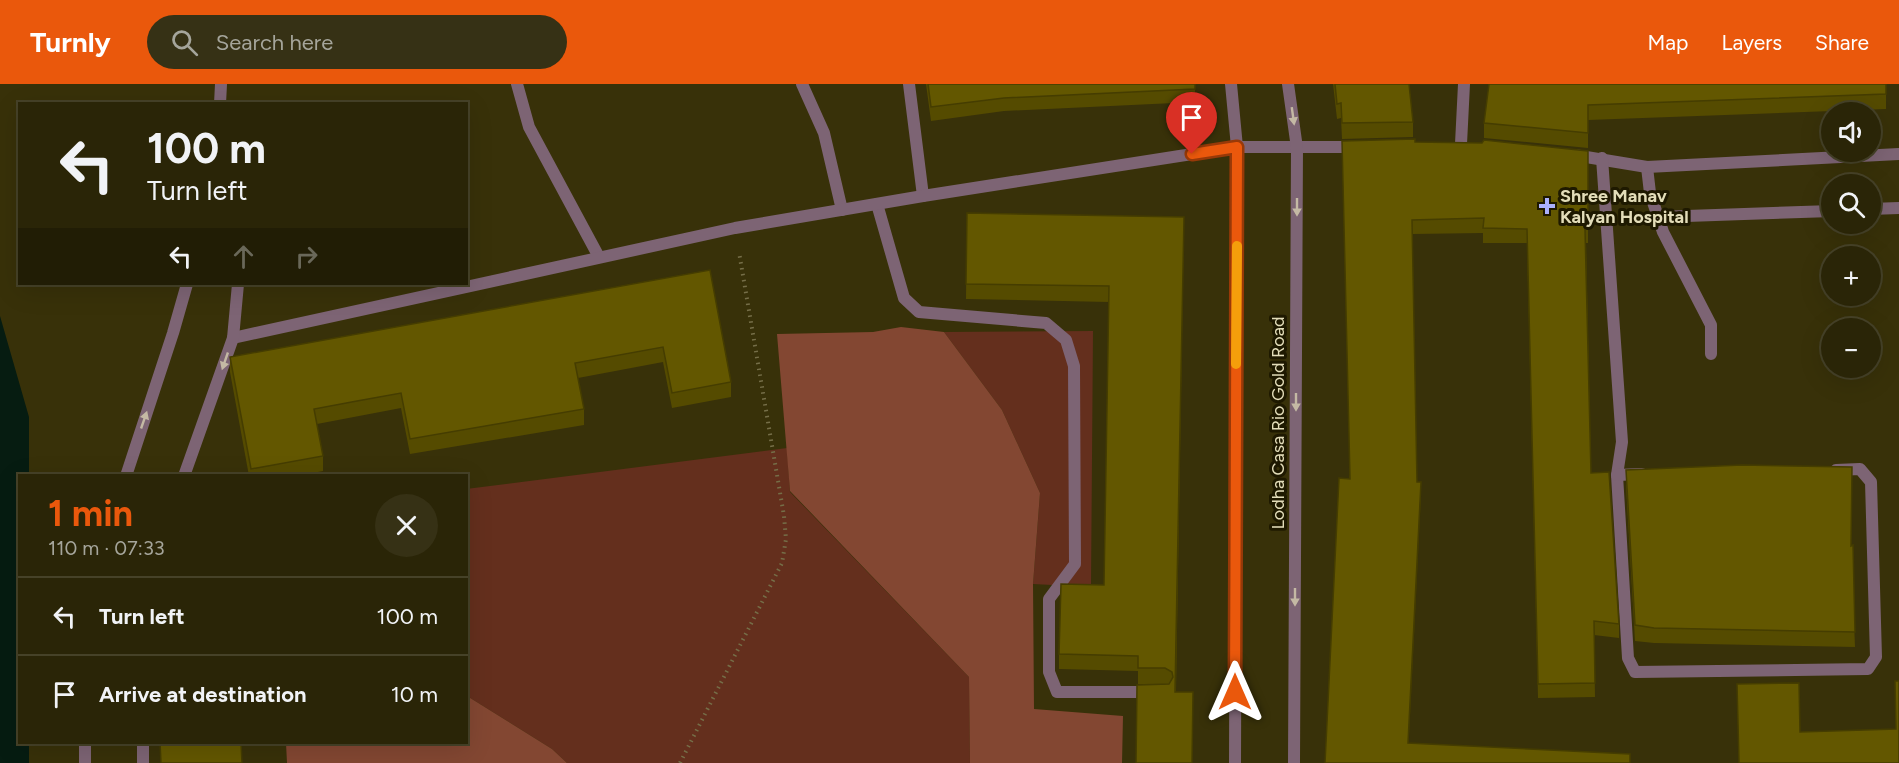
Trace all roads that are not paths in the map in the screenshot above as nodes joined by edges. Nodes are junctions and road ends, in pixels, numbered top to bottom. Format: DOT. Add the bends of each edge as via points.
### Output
graph roads {
  1 [pos="221,84"];
  2 [pos="517,84"];
  3 [pos="802,84"];
  4 [pos="909,84"];
  5 [pos="1230,84"];
  6 [pos="1288,84"];
  7 [pos="1464,84"];
  8 [pos="220,102"];
  9 [pos="1461,144"];
  10 [pos="1367,146"];
  11 [pos="1237,147"];
  12 [pos="1297,148"];
  13 [pos="1567,154"];
  14 [pos="1899,154"];
  15 [pos="1602,158"];
  16 [pos="1647,167"];
  17 [pos="923,196"];
  18 [pos="877,204"];
  19 [pos="1899,208"];
  20 [pos="1881,209"];
  21 [pos="842,210"];
  22 [pos="1821,211"];
  23 [pos="1658,217"];
  24 [pos="598,257"];
  25 [pos="187,285"];
  26 [pos="238,285"];
  27 [pos="233,338"];
  28 [pos="1711,354"];
  29 [pos="1825,470"];
  30 [pos="127,474"];
  31 [pos="185,474"];
  32 [pos="1652,474"];
  33 [pos="1617,475"];
  34 [pos="1165,692"];
  35 [pos="85,744"];
  36 [pos="142,744"];
  37 [pos="85,763"];
  38 [pos="143,763"];
  39 [pos="1235,763"];
  40 [pos="1294,763"];
  1 -- 8 [label="street"];
  2 -- 24 [label="street" via="529,127"];
  3 -- 21 [label="street" via="824,133"];
  4 -- 17 [label="street"];
  5 -- 11 [label="street"];
  6 -- 12 [label="street, Lodha Casa Rio Gold Road, one-way"];
  7 -- 9 [label="street"];
  10 -- 12 [label="street"];
  11 -- 12 [label="street"];
  11 -- 17 [label="street"];
  11 -- 39 [label="street"];
  12 -- 40 [label="street, Lodha Casa Rio Gold Road, one-way"];
  13 -- 15 [label="street"];
  14 -- 16 [label="street"];
  15 -- 16 [label="street"];
  15 -- 33 [label="street" via="1623,442"];
  16 -- 23 [label="street"];
  17 -- 18 [label="street"];
  18 -- 21 [label="street"];
  18 -- 34 [label="street" via="904,298 919,312 1046,323 1066,340 1074,366 1075,564 1048,599 1049,672 1057,692"];
  19 -- 20 [label="street"];
  21 -- 24 [label="street"];
  22 -- 23 [label="street"];
  23 -- 28 [label="street" via="1711,325"];
  24 -- 27 [label="street"];
  30 -- 25 [label="street, one-way"];
  26 -- 27 [label="street"];
  27 -- 31 [label="street, one-way"];
  29 -- 33 [label="street" via="1860,469 1870,482 1876,657 1868,669 1635,672 1628,658"];
  32 -- 33 [label="street"];
  35 -- 37 [label="street"];
  36 -- 38 [label="street"];
}
